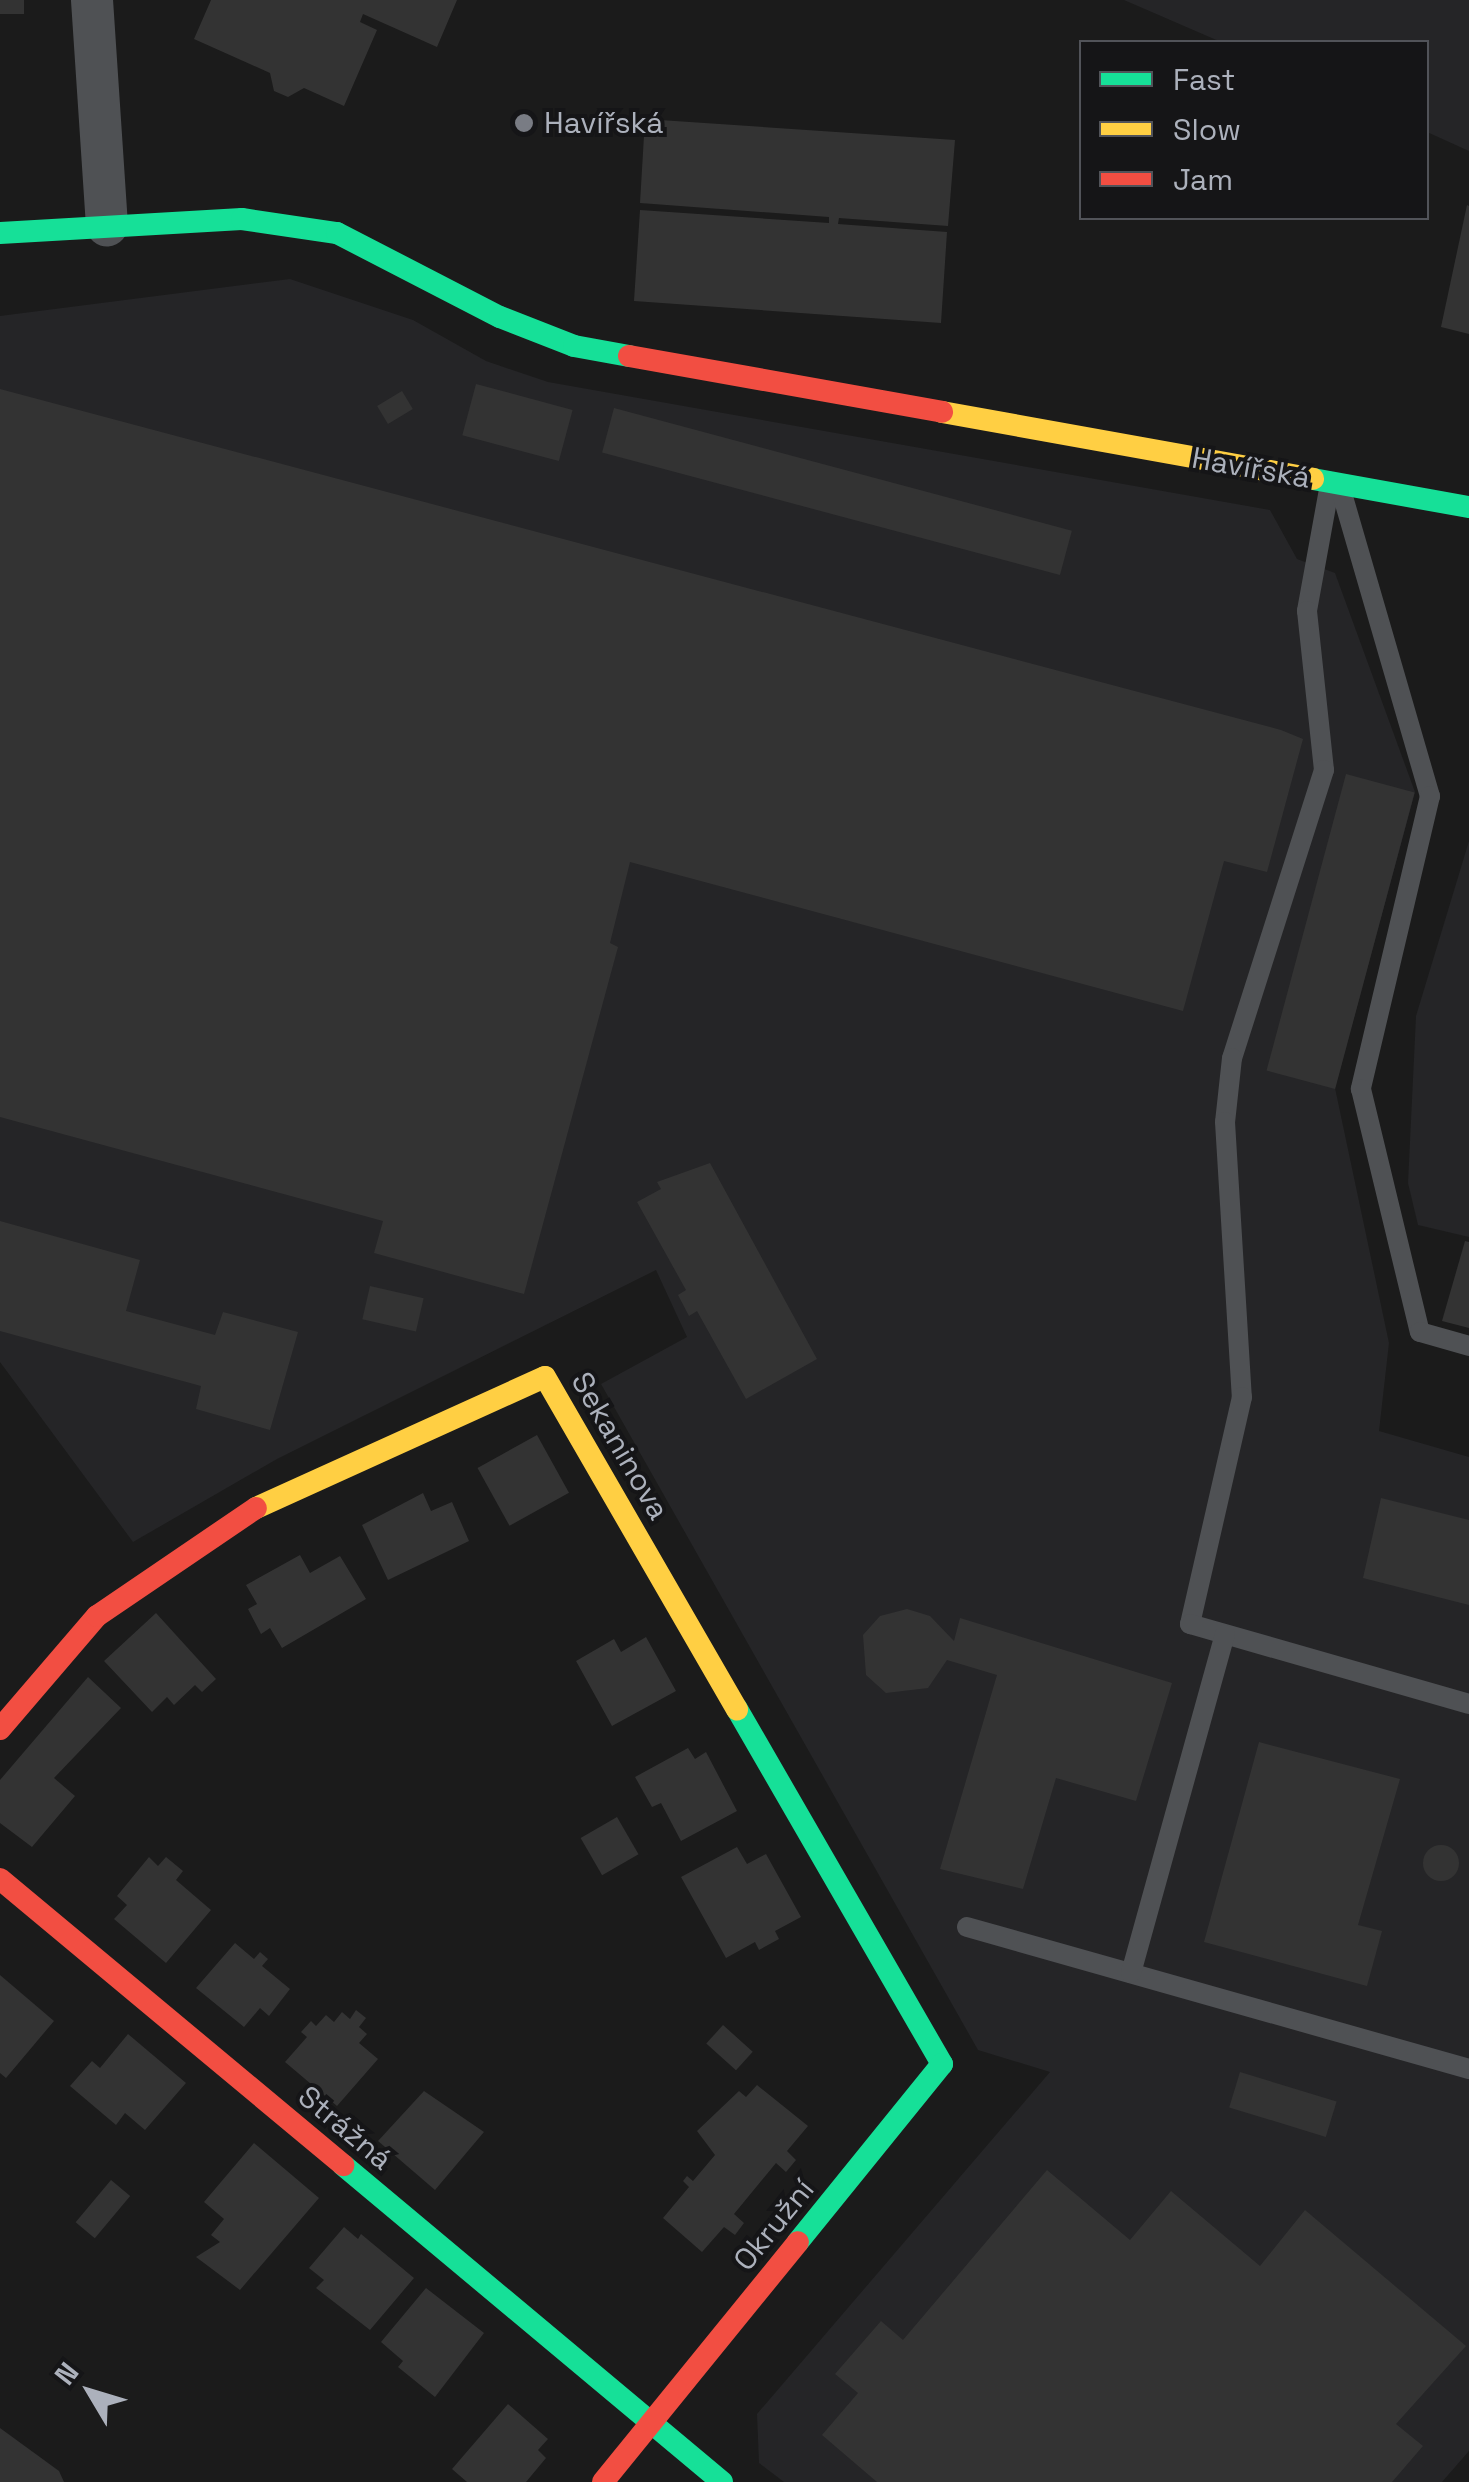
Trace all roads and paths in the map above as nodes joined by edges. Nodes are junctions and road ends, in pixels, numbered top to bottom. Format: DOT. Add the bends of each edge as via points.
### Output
graph roads {
  1 [pos="92,0"];
  2 [pos="107,226"];
  3 [pos="0,233"];
  4 [pos="1334,483"];
  5 [pos="1469,507"];
  6 [pos="1469,1346"];
  7 [pos="1225,1634"];
  8 [pos="1469,1704"];
  9 [pos="0,1730"];
  10 [pos="0,1879"];
  11 [pos="967,1927"];
  12 [pos="1132,1973"];
  13 [pos="942,2064"];
  14 [pos="1469,2068"];
  15 [pos="652,2423"];
  16 [pos="603,2482"];
  17 [pos="722,2482"];
  1 -- 2 [label="street"];
  2 -- 3 [label="street, Havířská"];
  2 -- 4 [label="street, Havířská" via="242,219 336,232 500,317 574,346"];
  4 -- 5 [label="street, Havířská"];
  4 -- 6 [label="lane" via="1430,796 1361,1089 1420,1332"];
  4 -- 7 [label="lane" via="1307,611 1324,770 1232,1058 1225,1122 1242,1397 1190,1624"];
  7 -- 8 [label="lane"];
  7 -- 12 [label="lane"];
  9 -- 13 [label="street, Sekaninova" via="97,1616 234,1518 545,1377"];
  10 -- 15 [label="street, Strážná"];
  11 -- 12 [label="lane"];
  12 -- 14 [label="lane"];
  13 -- 15 [label="street, Okružní"];
  15 -- 16 [label="street"];
  15 -- 17 [label="street, Strážná"];
}
